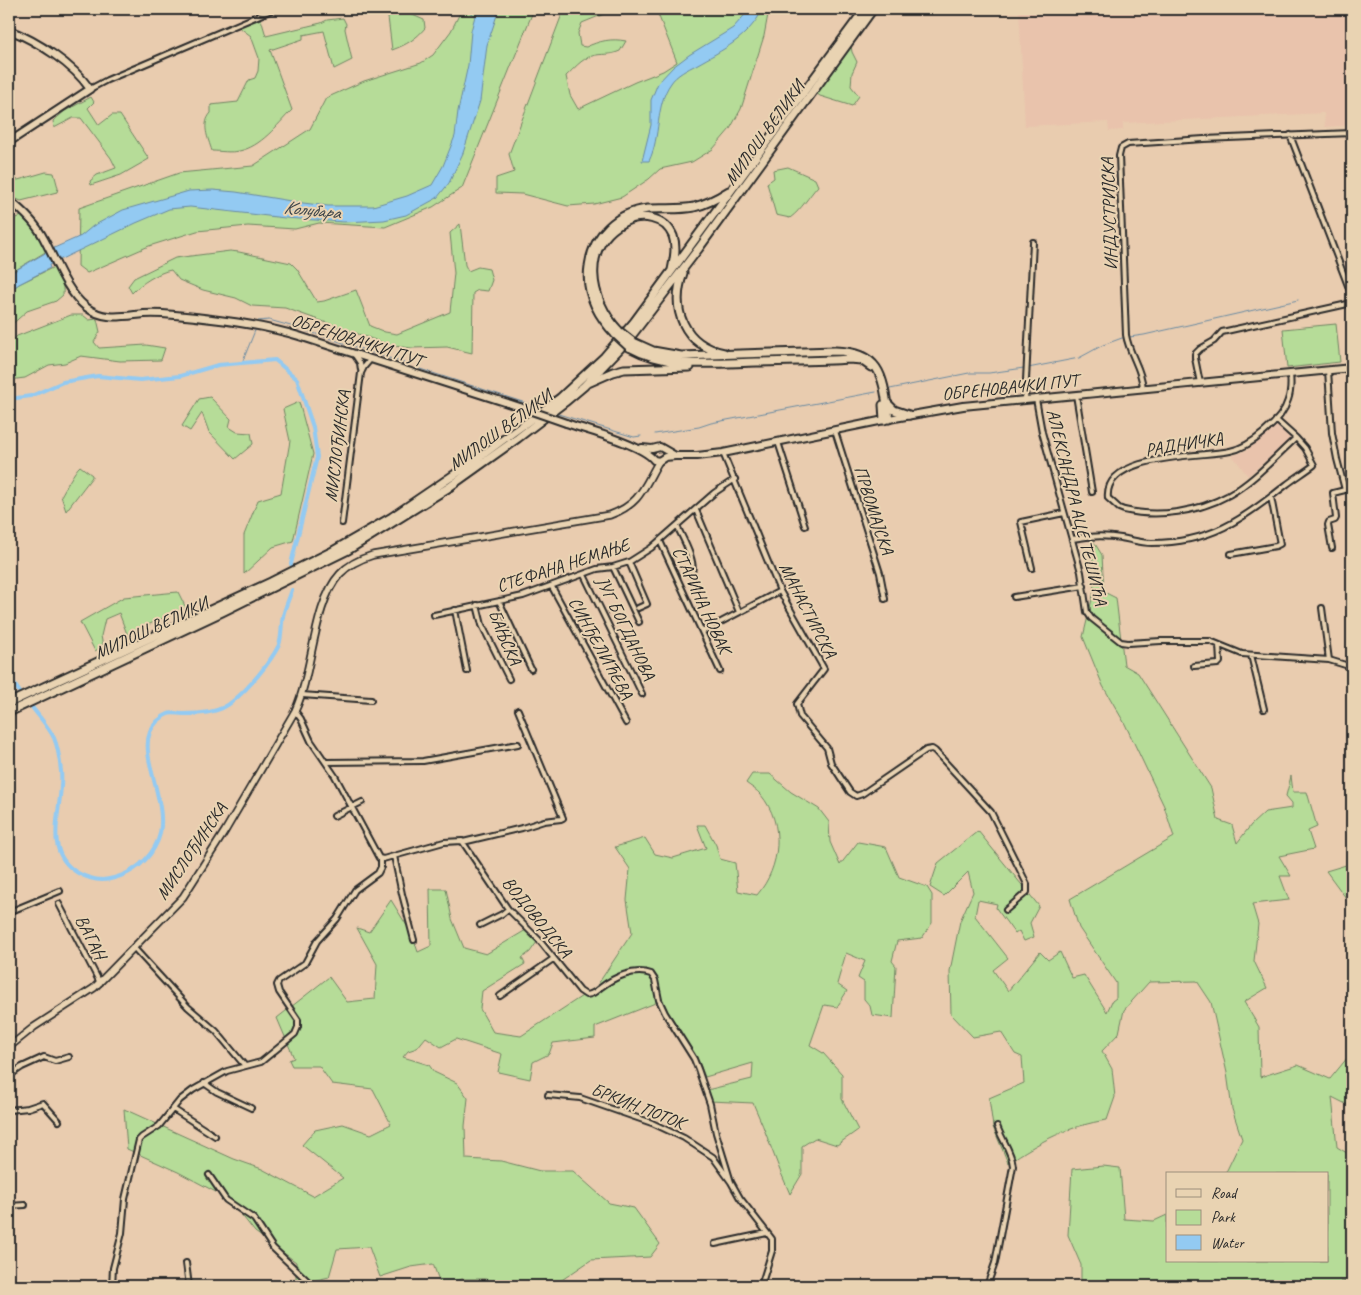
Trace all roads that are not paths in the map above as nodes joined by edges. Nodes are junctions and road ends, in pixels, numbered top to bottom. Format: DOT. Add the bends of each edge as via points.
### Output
graph roads {
  1 [pos="274,9"];
  2 [pos="865,9"];
  3 [pos="873,9"];
  4 [pos="9,30"];
  5 [pos="90,89"];
  6 [pos="1352,133"];
  7 [pos="1290,135"];
  8 [pos="9,142"];
  9 [pos="734,188"];
  10 [pos="9,200"];
  11 [pos="1033,242"];
  12 [pos="685,266"];
  13 [pos="670,276"];
  14 [pos="1352,296"];
  15 [pos="1352,303"];
  16 [pos="617,333"];
  17 [pos="631,344"];
  18 [pos="354,354"];
  19 [pos="737,354"];
  20 [pos="370,360"];
  21 [pos="721,363"];
  22 [pos="1328,370"];
  23 [pos="1352,370"];
  24 [pos="361,372"];
  25 [pos="1290,374"];
  26 [pos="1200,383"];
  27 [pos="584,386"];
  28 [pos="1143,388"];
  29 [pos="1076,395"];
  30 [pos="1036,399"];
  31 [pos="1025,400"];
  32 [pos="887,403"];
  33 [pos="909,415"];
  34 [pos="887,419"];
  35 [pos="1276,420"];
  36 [pos="835,431"];
  37 [pos="1296,438"];
  38 [pos="778,442"];
  39 [pos="663,450"];
  40 [pos="723,453"];
  41 [pos="652,454"];
  42 [pos="675,456"];
  43 [pos="661,459"];
  44 [pos="651,477"];
  45 [pos="735,478"];
  46 [pos="1092,492"];
  47 [pos="1271,497"];
  48 [pos="696,510"];
  49 [pos="1064,513"];
  50 [pos="342,523"];
  51 [pos="677,526"];
  52 [pos="806,526"];
  53 [pos="1072,539"];
  54 [pos="660,540"];
  55 [pos="1332,548"];
  56 [pos="1231,554"];
  57 [pos="629,562"];
  58 [pos="613,567"];
  59 [pos="1032,568"];
  60 [pos="584,575"];
  61 [pos="691,575"];
  62 [pos="1084,586"];
  63 [pos="552,587"];
  64 [pos="780,591"];
  65 [pos="1014,597"];
  66 [pos="885,599"];
  67 [pos="500,601"];
  68 [pos="476,605"];
  69 [pos="638,608"];
  70 [pos="1322,608"];
  71 [pos="455,610"];
  72 [pos="739,612"];
  73 [pos="434,615"];
  74 [pos="639,622"];
  75 [pos="702,632"];
  76 [pos="1219,644"];
  77 [pos="1251,655"];
  78 [pos="1329,660"];
  79 [pos="1194,666"];
  80 [pos="1352,667"];
  81 [pos="531,670"];
  82 [pos="467,671"];
  83 [pos="720,671"];
  84 [pos="508,680"];
  85 [pos="642,694"];
  86 [pos="302,695"];
  87 [pos="371,700"];
  88 [pos="9,703"];
  89 [pos="1264,709"];
  90 [pos="518,710"];
  91 [pos="9,712"];
  92 [pos="296,712"];
  93 [pos="626,723"];
  94 [pos="518,744"];
  95 [pos="326,762"];
  96 [pos="362,802"];
  97 [pos="351,807"];
  98 [pos="334,816"];
  99 [pos="463,842"];
  100 [pos="394,856"];
  101 [pos="381,859"];
  102 [pos="60,891"];
  103 [pos="59,904"];
  104 [pos="508,909"];
  105 [pos="1006,910"];
  106 [pos="9,912"];
  107 [pos="480,925"];
  108 [pos="414,940"];
  109 [pos="134,948"];
  110 [pos="553,959"];
  111 [pos="100,983"];
  112 [pos="657,990"];
  113 [pos="500,996"];
  114 [pos="9,1047"];
  115 [pos="69,1057"];
  116 [pos="246,1066"];
  117 [pos="9,1076"];
  118 [pos="204,1083"];
  119 [pos="548,1095"];
  120 [pos="250,1108"];
  121 [pos="173,1109"];
  122 [pos="9,1110"];
  123 [pos="59,1121"];
  124 [pos="997,1126"];
  125 [pos="215,1136"];
  126 [pos="209,1175"];
  127 [pos="731,1182"];
  128 [pos="25,1205"];
  129 [pos="9,1206"];
  130 [pos="767,1233"];
  131 [pos="715,1244"];
  132 [pos="186,1263"];
  133 [pos="112,1286"];
  134 [pos="189,1286"];
  135 [pos="313,1286"];
  136 [pos="762,1286"];
  137 [pos="987,1286"];
  1 -- 5 [label="street"];
  2 -- 9 [label="highway, МИЛОШ ВЕЛИКИ"];
  3 -- 12 [label="highway, МИЛОШ ВЕЛИКИ"];
  4 -- 5 [label="main road" via="66,64"];
  5 -- 8 [label="main road"];
  6 -- 7 [label="street, ИНДУСТРИЈСКА"];
  7 -- 14 [label="street"];
  7 -- 28 [label="street, ИНДУСТРИЈСКА" via="1128,144 1121,148 1127,337 1141,373"];
  9 -- 13 [label="highway, МИЛОШ ВЕЛИКИ"];
  9 -- 16 [label="highway" via="700,206 630,213 610,225 601,236 589,263 589,286 603,321"];
  10 -- 18 [label="main road, ОБРЕНОВАЧКИ ПУТ" via="44,238 70,288 93,312 119,318 162,314 256,326"];
  11 -- 31 [label="street"];
  12 -- 19 [label="highway" via="678,296 678,309 684,324 695,339 707,347"];
  12 -- 27 [label="highway, МИЛОШ ВЕЛИКИ" via="629,339"];
  13 -- 16 [label="highway" via="675,256 674,242 663,224 650,218 636,218 610,232 596,255 594,281 603,310"];
  13 -- 88 [label="highway, МИЛОШ ВЕЛИКИ" via="622,337 560,398 400,512 272,582"];
  15 -- 26 [label="street" via="1225,330 1195,354"];
  16 -- 17 [label="highway, bridge"];
  17 -- 19 [label="highway" via="672,355"];
  17 -- 21 [label="highway" via="645,355 661,360"];
  18 -- 20 [label="main road, ОБРЕНОВАЧКИ ПУТ"];
  18 -- 24 [label="street, МИСЛОЂИНСКА"];
  19 -- 32 [label="highway" via="835,351 858,354 868,358 878,370"];
  20 -- 24 [label="street, МИСЛОЂИНСКА"];
  20 -- 41 [label="main road, ОБРЕНОВАЧКИ ПУТ, bridge" via="520,407"];
  21 -- 27 [label="highway" via="624,370"];
  21 -- 34 [label="highway" via="861,360 877,376"];
  22 -- 23 [label="main road, ОБРЕНОВАЧКИ ПУТ"];
  22 -- 25 [label="main road, ОБРЕНОВАЧКИ ПУТ"];
  22 -- 55 [label="street" via="1332,433 1345,490 1333,493 1336,519 1328,524"];
  24 -- 50 [label="street, МИСЛОЂИНСКА"];
  25 -- 26 [label="main road, ОБРЕНОВАЧКИ ПУТ"];
  25 -- 35 [label="street, РАДНИЧКА" via="1288,402"];
  26 -- 28 [label="main road, ОБРЕНОВАЧКИ ПУТ"];
  27 -- 91 [label="highway, МИЛОШ ВЕЛИКИ" via="448,488 361,543"];
  28 -- 29 [label="main road, ОБРЕНОВАЧКИ ПУТ"];
  29 -- 30 [label="main road, ОБРЕНОВАЧКИ ПУТ"];
  29 -- 46 [label="street"];
  30 -- 31 [label="main road, ОБРЕНОВАЧКИ ПУТ"];
  30 -- 49 [label="street, АЛЕКСАНДРА АЦЕ ТЕШИЋА"];
  31 -- 33 [label="main road, ОБРЕНОВАЧКИ ПУТ"];
  32 -- 33 [label="highway" via="894,410"];
  32 -- 34 [label="highway"];
  33 -- 34 [label="main road, ОБРЕНОВАЧКИ ПУТ"];
  34 -- 36 [label="main road, ОБРЕНОВАЧКИ ПУТ"];
  35 -- 37 [label="street"];
  35 -- 37 [label="street, РАДНИЧКА" via="1239,448 1166,458 1129,468 1112,480 1108,498 1119,508 1132,512 1184,511 1211,504 1245,484"];
  36 -- 38 [label="main road, ОБРЕНОВАЧКИ ПУТ"];
  36 -- 66 [label="street, ПРВОМАЈСКА" via="880,573"];
  37 -- 47 [label="street" via="1314,465"];
  38 -- 40 [label="main road, ОБРЕНОВАЧКИ ПУТ"];
  38 -- 52 [label="street"];
  39 -- 41 [label="main road, ОБРЕНОВАЧКИ ПУТ" via="658,447"];
  39 -- 42 [label="main road, ОБРЕНОВАЧКИ ПУТ"];
  39 -- 43 [label="main road"];
  40 -- 42 [label="main road, ОБРЕНОВАЧКИ ПУТ"];
  40 -- 45 [label="street, МАНАСТИРСКА"];
  41 -- 43 [label="main road"];
  41 -- 44 [label="main road"];
  42 -- 43 [label="main road, ОБРЕНОВАЧКИ ПУТ"];
  43 -- 44 [label="main road, МИСЛОЂИНСКА"];
  44 -- 86 [label="main road, МИСЛОЂИНСКА" via="635,500 610,515 394,551 359,560 346,568 327,595"];
  45 -- 48 [label="street, СТЕФАНА НЕМАЊЕ"];
  45 -- 64 [label="street, МАНАСТИРСКА"];
  47 -- 53 [label="street" via="1220,530 1192,539 1153,543 1094,536"];
  47 -- 56 [label="street" via="1280,544"];
  48 -- 51 [label="street, СТЕФАНА НЕМАЊЕ"];
  48 -- 72 [label="street"];
  49 -- 53 [label="street, АЛЕКСАНДРА АЦЕ ТЕШИЋА"];
  49 -- 59 [label="street" via="1020,522"];
  51 -- 54 [label="street, СТЕФАНА НЕМАЊЕ"];
  51 -- 61 [label="street" via="692,561 694,572"];
  53 -- 62 [label="street, АЛЕКСАНДРА АЦЕ ТЕШИЋА"];
  54 -- 57 [label="street, СТЕФАНА НЕМАЊЕ"];
  54 -- 75 [label="street, СТАРИНА НОВАК"];
  57 -- 58 [label="street, СТЕФАНА НЕМАЊЕ"];
  57 -- 69 [label="street" via="647,604"];
  58 -- 60 [label="street, СТЕФАНА НЕМАЊЕ" via="607,566"];
  58 -- 74 [label="street"];
  60 -- 63 [label="street, СТЕФАНА НЕМАЊЕ"];
  60 -- 85 [label="street, ЈУГ БОГДАНОВА"];
  62 -- 65 [label="street"];
  62 -- 76 [label="street, АЛЕКСАНДРА АЦЕ ТЕШИЋА" via="1087,612 1121,642 1182,640"];
  63 -- 67 [label="street, СТЕФАНА НЕМАЊЕ"];
  63 -- 93 [label="street, СИНЂЕЛИЋЕВА"];
  64 -- 72 [label="street"];
  64 -- 105 [label="street, МАНАСТИРСКА" via="824,669 797,704 800,716 828,748 831,763 850,792 856,796 862,794 926,750 934,750 991,812 1027,884 1027,892"];
  67 -- 68 [label="street, СТЕФАНА НЕМАЊЕ"];
  67 -- 81 [label="street"];
  68 -- 71 [label="street, СТЕФАНА НЕМАЊЕ"];
  68 -- 84 [label="street, БАЊСКА" via="482,626"];
  70 -- 78 [label="street"];
  71 -- 73 [label="street, СТЕФАНА НЕМАЊЕ"];
  71 -- 82 [label="street"];
  72 -- 75 [label="street"];
  75 -- 83 [label="street, СТАРИНА НОВАК"];
  76 -- 77 [label="street, АЛЕКСАНДРА АЦЕ ТЕШИЋА"];
  76 -- 79 [label="street" via="1218,664"];
  77 -- 78 [label="street, АЛЕКСАНДРА АЦЕ ТЕШИЋА"];
  77 -- 89 [label="street"];
  78 -- 80 [label="street, АЛЕКСАНДРА АЦЕ ТЕШИЋА"];
  86 -- 87 [label="street"];
  86 -- 92 [label="main road, МИСЛОЂИНСКА"];
  90 -- 99 [label="street" via="563,818"];
  92 -- 95 [label="street"];
  92 -- 109 [label="main road, МИСЛОЂИНСКА" via="190,887"];
  94 -- 95 [label="street" via="423,761"];
  95 -- 97 [label="street"];
  96 -- 97 [label="street"];
  97 -- 98 [label="street"];
  97 -- 101 [label="street"];
  99 -- 100 [label="street" via="444,842"];
  99 -- 104 [label="street, ВОДОВОДСКА"];
  100 -- 101 [label="street"];
  100 -- 108 [label="street"];
  101 -- 116 [label="street" via="378,873 355,890 337,919 317,940 305,963 277,985 298,1020 297,1030 264,1060"];
  102 -- 106 [label="street"];
  103 -- 111 [label="street, ВАГАН"];
  104 -- 107 [label="street"];
  104 -- 110 [label="street, ВОДОВОДСКА"];
  109 -- 111 [label="main road, МИСЛОЂИНСКА"];
  109 -- 116 [label="street"];
  110 -- 112 [label="street, ВОДОВОДСКА" via="586,996 638,971 651,974"];
  110 -- 113 [label="street"];
  111 -- 114 [label="main road, МИСЛОЂИНСКА"];
  112 -- 127 [label="street, БРКИН ПОТОК" via="665,1013 696,1064"];
  115 -- 117 [label="street" via="54,1061 44,1057"];
  116 -- 118 [label="street" via="226,1071"];
  118 -- 120 [label="street"];
  118 -- 121 [label="street"];
  119 -- 127 [label="street, БРКИН ПОТОК" via="580,1098 652,1123 684,1138 712,1156"];
  121 -- 125 [label="street"];
  121 -- 133 [label="street" via="159,1126 142,1137 136,1147"];
  122 -- 123 [label="street" via="43,1103"];
  124 -- 137 [label="street" via="1013,1166 995,1263"];
  126 -- 135 [label="street" via="226,1200 254,1219 273,1248"];
  127 -- 130 [label="street, БРКИН ПОТОК"];
  128 -- 129 [label="street"];
  130 -- 131 [label="street"];
  130 -- 136 [label="street, БРКИН ПОТОК" via="773,1246"];
  132 -- 134 [label="street"];
}
